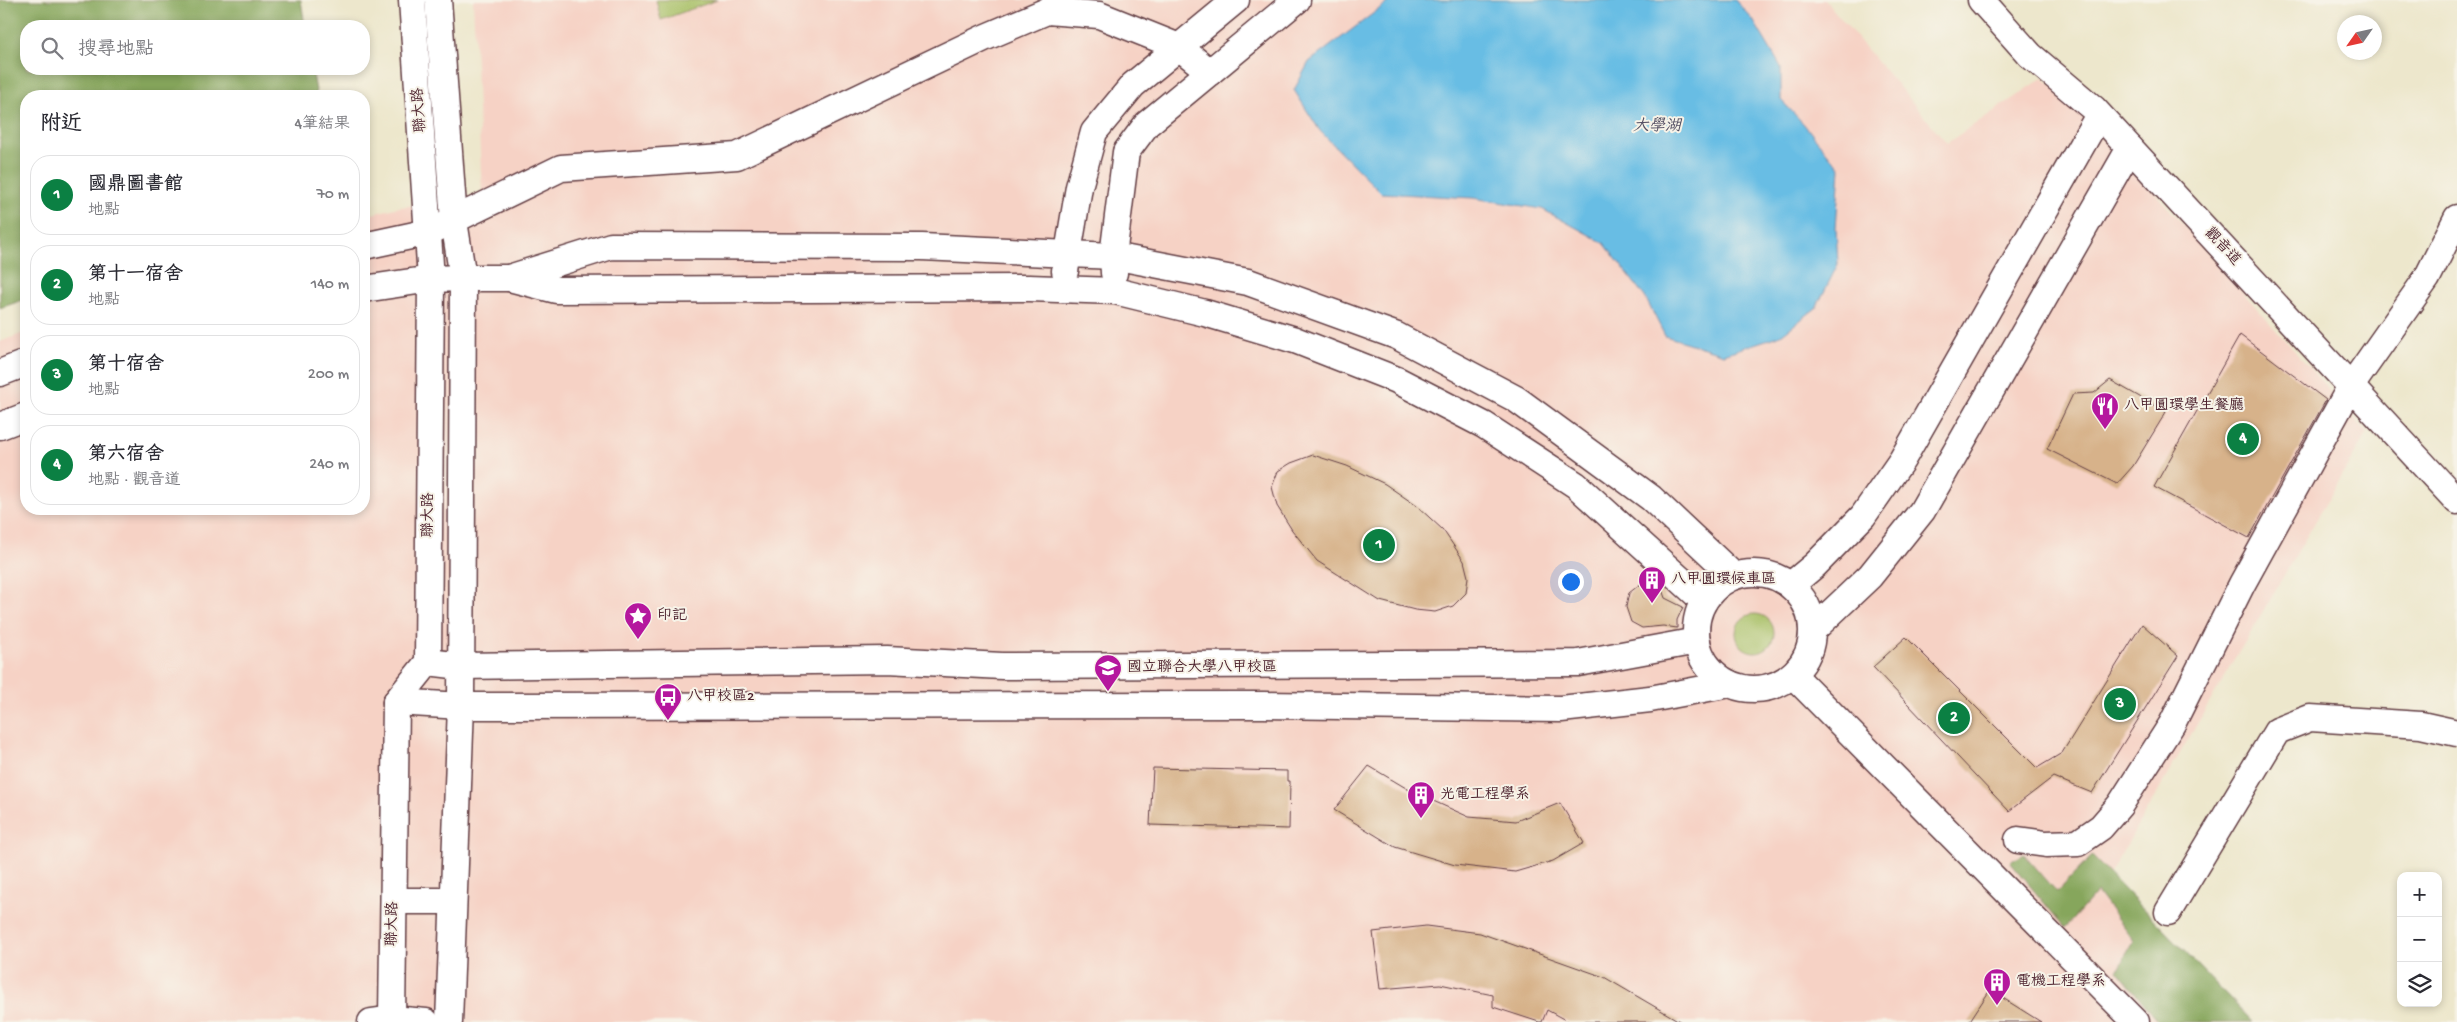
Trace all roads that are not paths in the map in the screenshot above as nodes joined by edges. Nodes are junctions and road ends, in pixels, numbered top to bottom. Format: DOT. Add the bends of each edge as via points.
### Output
graph roads {
  1 [pos="412,0"];
  2 [pos="438,0"];
  3 [pos="1236,0"];
  4 [pos="1297,0"];
  5 [pos="1981,0"];
  6 [pos="1180,47"];
  7 [pos="1210,72"];
  8 [pos="2099,115"];
  9 [pos="2130,148"];
  10 [pos="2457,218"];
  11 [pos="454,221"];
  12 [pos="429,232"];
  13 [pos="370,245"];
  14 [pos="1067,254"];
  15 [pos="1112,256"];
  16 [pos="463,278"];
  17 [pos="509,278"];
  18 [pos="430,279"];
  19 [pos="370,288"];
  20 [pos="1062,289"];
  21 [pos="1115,291"];
  22 [pos="20,365"];
  23 [pos="0,373"];
  24 [pos="2351,386"];
  25 [pos="20,418"];
  26 [pos="0,426"];
  27 [pos="2457,502"];
  28 [pos="1734,576"];
  29 [pos="1791,586"];
  30 [pos="1704,602"];
  31 [pos="1813,630"];
  32 [pos="1697,641"];
  33 [pos="428,662"];
  34 [pos="461,666"];
  35 [pos="1793,675"];
  36 [pos="1730,684"];
  37 [pos="396,702"];
  38 [pos="461,706"];
  39 [pos="2457,733"];
  40 [pos="2018,840"];
  41 [pos="394,901"];
  42 [pos="453,901"];
  43 [pos="2168,912"];
  44 [pos="381,1021"];
  45 [pos="426,1022"];
  46 [pos="448,1022"];
  47 [pos="2136,1022"];
  1 -- 12 [label="street, 聯大路"];
  2 -- 11 [label="street, 聯大路"];
  3 -- 6 [label="street"];
  4 -- 7 [label="street"];
  5 -- 8 [label="street, 觀音道" via="2030,54"];
  6 -- 7 [label="street"];
  6 -- 11 [label="street" via="1098,15 1047,11 738,156 561,168"];
  6 -- 14 [label="street" via="1133,85 1094,132 1079,187"];
  7 -- 15 [label="street" via="1147,124 1126,152"];
  8 -- 9 [label="street, 觀音道"];
  8 -- 29 [label="street" via="1902,460 1863,516"];
  9 -- 24 [label="street, 觀音道"];
  9 -- 31 [label="street" via="1922,511 1870,576"];
  10 -- 24 [label="street" via="2427,278"];
  11 -- 12 [label="street"];
  11 -- 16 [label="street, 聯大路"];
  12 -- 13 [label="street"];
  12 -- 18 [label="street, 聯大路"];
  14 -- 15 [label="street"];
  14 -- 17 [label="street" via="922,247 611,246"];
  14 -- 20 [label="street"];
  15 -- 21 [label="street"];
  15 -- 28 [label="street" via="1248,282 1398,336 1516,399 1651,498"];
  16 -- 17 [label="street"];
  16 -- 18 [label="street"];
  16 -- 34 [label="street, 聯大路"];
  17 -- 20 [label="street" via="556,290"];
  18 -- 19 [label="street"];
  18 -- 33 [label="street, 聯大路"];
  20 -- 21 [label="street"];
  21 -- 30 [label="street" via="1295,340 1397,380 1484,425 1576,485"];
  22 -- 23 [label="street"];
  24 -- 27 [label="street, 觀音道"];
  24 -- 40 [label="street" via="2242,584 2172,724 2120,806 2101,827 2078,843 2046,844"];
  25 -- 26 [label="street"];
  28 -- 29 [label="street" via="1773,576"];
  28 -- 30 [label="street" via="1717,586"];
  29 -- 31 [label="street" via="1810,613"];
  30 -- 32 [label="street" via="1698,621"];
  31 -- 35 [label="street" via="1811,647"];
  32 -- 34 [label="street" via="1578,663 1002,666 887,660"];
  32 -- 36 [label="street" via="1703,659 1715,674"];
  33 -- 34 [label="street"];
  33 -- 37 [label="street"];
  34 -- 38 [label="street, 聯大路"];
  35 -- 36 [label="street" via="1767,688 1752,689"];
  35 -- 47 [label="street"];
  36 -- 38 [label="street" via="1650,699 1561,708"];
  37 -- 38 [label="street"];
  37 -- 41 [label="street, 聯大路"];
  38 -- 42 [label="street, 聯大路"];
  39 -- 43 [label="street" via="2420,725 2310,718 2277,731"];
  41 -- 42 [label="street"];
  41 -- 44 [label="street, 聯大路"];
  42 -- 46 [label="street, 聯大路"];
  44 -- 45 [label="street"];
}
